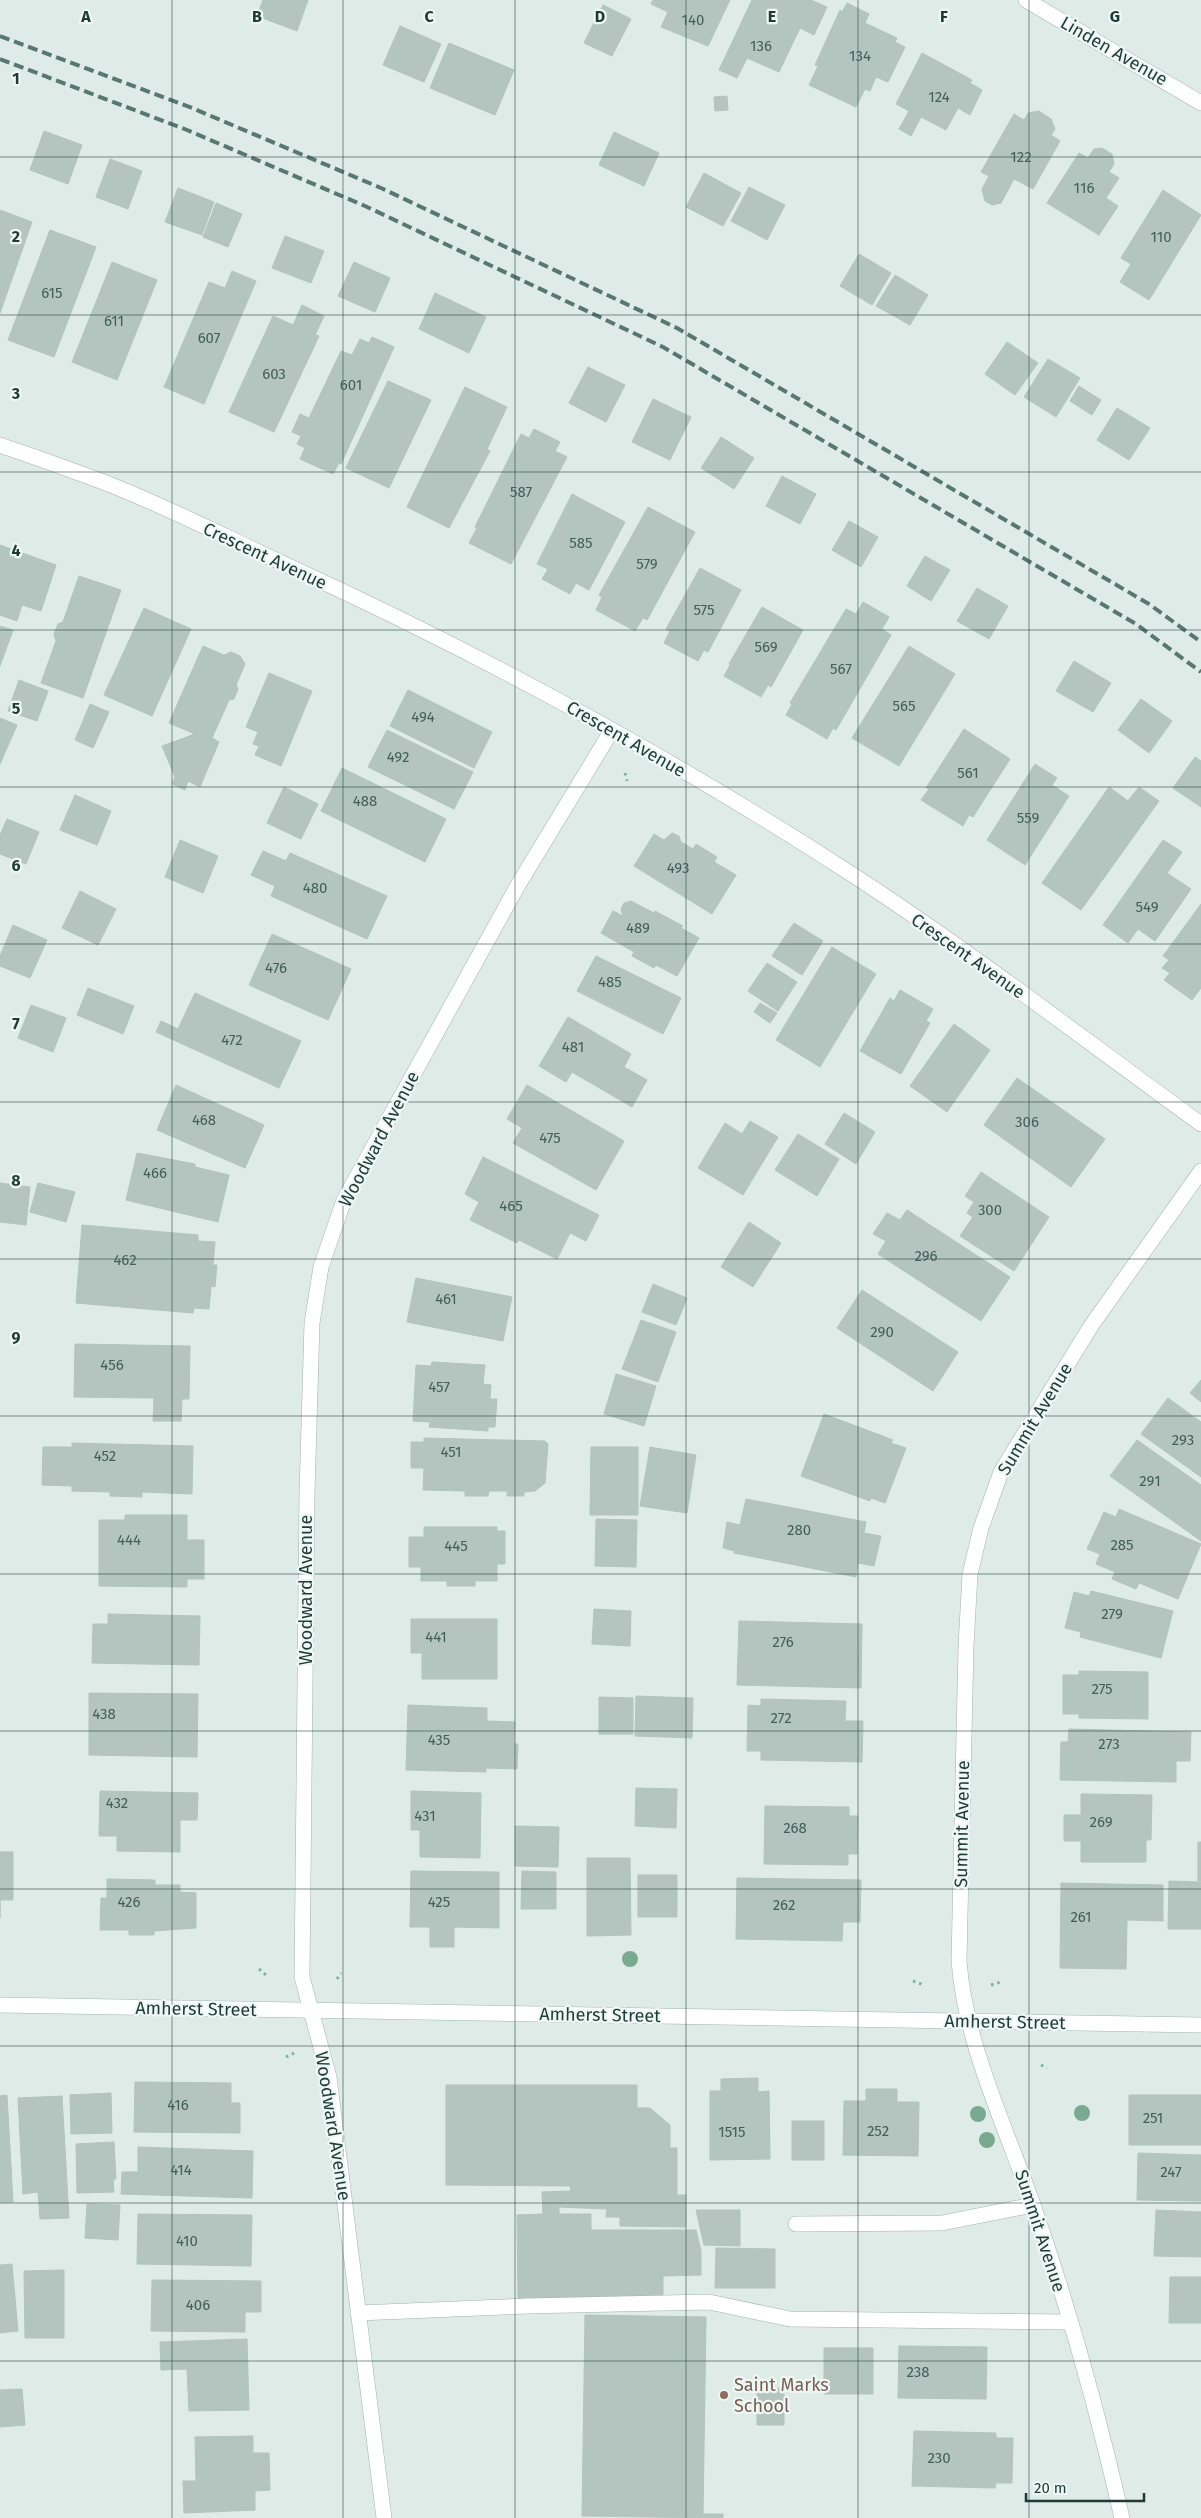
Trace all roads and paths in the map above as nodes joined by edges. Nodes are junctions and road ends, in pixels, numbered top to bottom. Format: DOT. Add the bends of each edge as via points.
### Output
graph roads {
  1 [pos="1026,0"];
  2 [pos="1201,103"];
  3 [pos="0,445"];
  4 [pos="612,730"];
  5 [pos="625,773"];
  6 [pos="627,782"];
  7 [pos="1201,1124"];
  8 [pos="1201,1171"];
  9 [pos="259,1969"];
  10 [pos="340,1973"];
  11 [pos="266,1975"];
  12 [pos="337,1979"];
  13 [pos="913,1981"];
  14 [pos="1000,1982"];
  15 [pos="924,1985"];
  16 [pos="988,1986"];
  17 [pos="0,2005"];
  18 [pos="311,2010"];
  19 [pos="970,2022"];
  20 [pos="1201,2025"];
  21 [pos="295,2052"];
  22 [pos="286,2057"];
  23 [pos="1041,2065"];
  24 [pos="1048,2068"];
  25 [pos="1033,2205"];
  26 [pos="796,2224"];
  27 [pos="358,2313"];
  28 [pos="1070,2322"];
  29 [pos="384,2518"];
  30 [pos="1122,2518"];
  1 -- 2 [label="street, Linden Avenue"];
  3 -- 4 [label="street, Crescent Avenue" via="113,486 314,578 509,673"];
  4 -- 7 [label="street, Crescent Avenue" via="743,805 858,879 971,956"];
  4 -- 18 [label="street, Woodward Avenue" via="518,884 344,1200 321,1267 312,1323 306,1493 302,1976"];
  5 -- 6 [label="path"];
  8 -- 19 [label="street, Summit Avenue" via="1091,1326 1054,1385 1002,1472 981,1528 970,1574 966,1646 959,1961"];
  9 -- 11 [label="path"];
  10 -- 12 [label="path"];
  13 -- 15 [label="path"];
  14 -- 16 [label="path"];
  17 -- 18 [label="street, Amherst Street"];
  18 -- 19 [label="street, Amherst Street"];
  18 -- 27 [label="street, Woodward Avenue" via="329,2077"];
  19 -- 20 [label="street, Amherst Street"];
  19 -- 25 [label="street, Summit Avenue"];
  21 -- 22 [label="path"];
  23 -- 24 [label="path"];
  25 -- 26 [label="street" via="942,2223"];
  25 -- 28 [label="street, Summit Avenue"];
  27 -- 28 [label="street" via="709,2302 790,2319"];
  27 -- 29 [label="street, Woodward Avenue"];
  28 -- 30 [label="street, Summit Avenue"];
}
